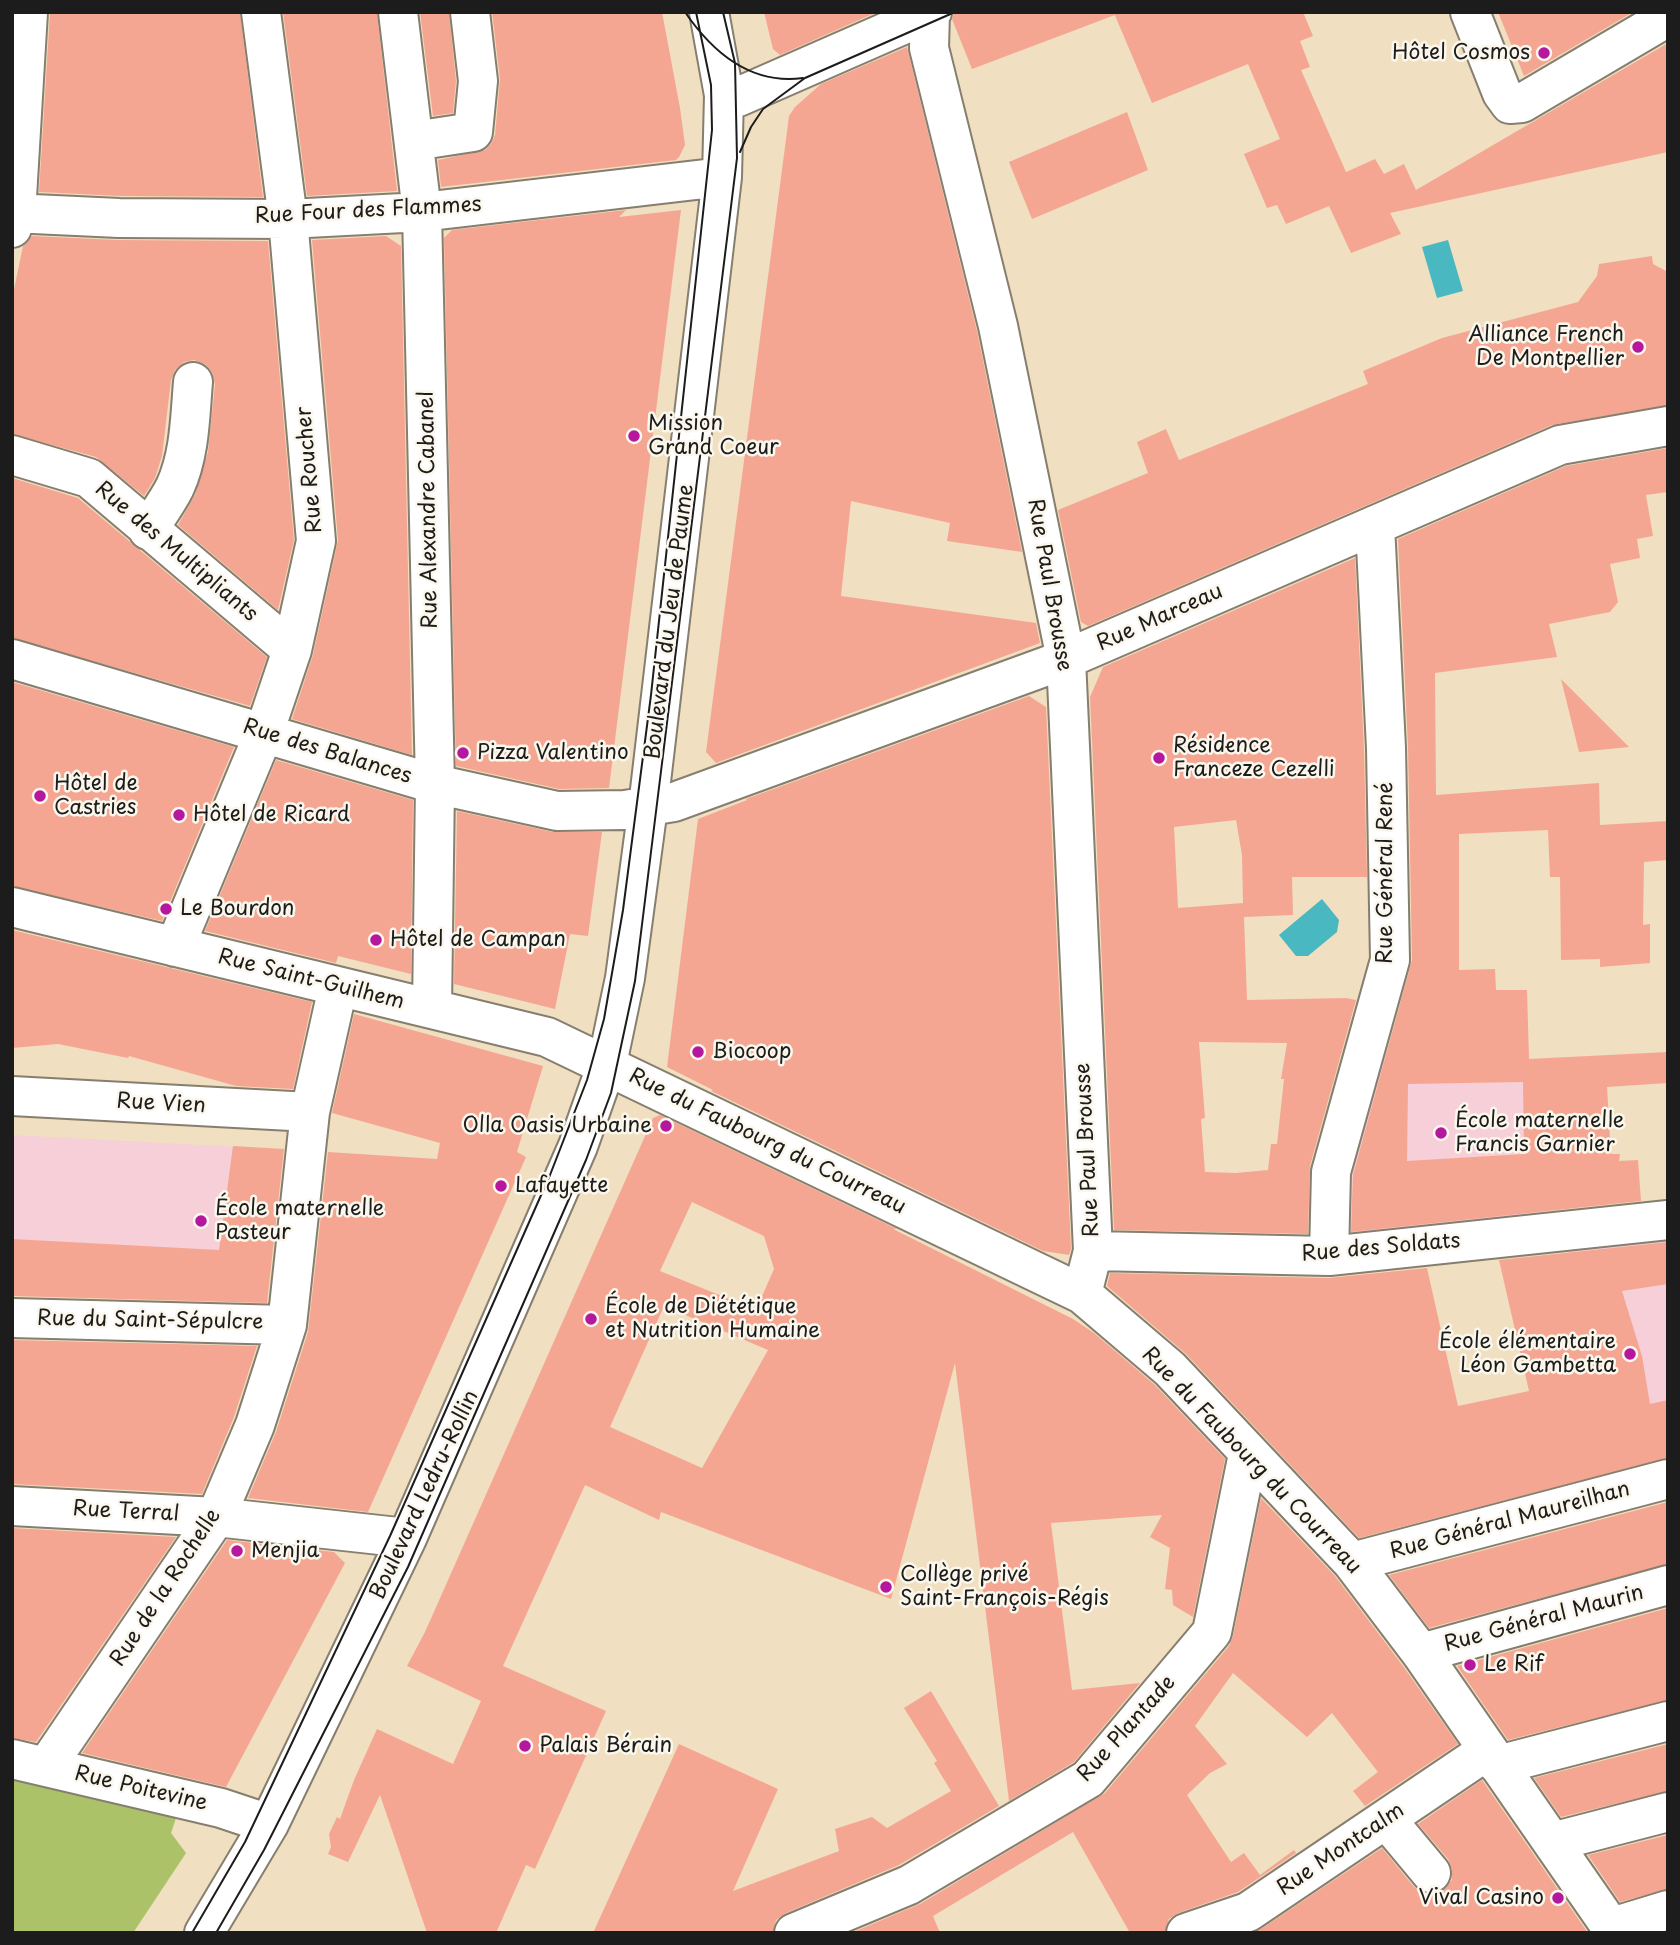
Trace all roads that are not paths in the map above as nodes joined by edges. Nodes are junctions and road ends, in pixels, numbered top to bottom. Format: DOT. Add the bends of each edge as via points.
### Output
graph roads {
  1 [pos="28,12"];
  2 [pos="261,12"];
  3 [pos="398,12"];
  4 [pos="470,12"];
  5 [pos="709,12"];
  6 [pos="1470,12"];
  7 [pos="931,13"];
  8 [pos="1668,17"];
  9 [pos="724,96"];
  10 [pos="414,141"];
  11 [pos="722,177"];
  12 [pos="422,212"];
  13 [pos="13,219"];
  14 [pos="288,219"];
  15 [pos="192,382"];
  16 [pos="1668,426"];
  17 [pos="12,455"];
  18 [pos="1375,525"];
  19 [pos="148,530"];
  20 [pos="292,650"];
  21 [pos="12,659"];
  22 [pos="1066,659"];
  23 [pos="264,733"];
  24 [pos="435,784"];
  25 [pos="648,807"];
  26 [pos="12,906"];
  27 [pos="175,947"];
  28 [pos="338,987"];
  29 [pos="432,1009"];
  30 [pos="616,1069"];
  31 [pos="12,1096"];
  32 [pos="310,1111"];
  33 [pos="1668,1220"];
  34 [pos="1093,1251"];
  35 [pos="1329,1256"];
  36 [pos="1082,1294"];
  37 [pos="12,1318"];
  38 [pos="287,1325"];
  39 [pos="1248,1454"];
  40 [pos="1668,1479"];
  41 [pos="12,1506"];
  42 [pos="216,1517"];
  43 [pos="407,1538"];
  44 [pos="1352,1562"];
  45 [pos="1668,1585"];
  46 [pos="1421,1653"];
  47 [pos="1668,1721"];
  48 [pos="1493,1757"];
  49 [pos="29,1763"];
  50 [pos="1668,1812"];
  51 [pos="1386,1819"];
  52 [pos="269,1824"];
  53 [pos="1552,1842"];
  54 [pos="1431,1873"];
  55 [pos="1668,1910"];
  56 [pos="215,1926"];
  57 [pos="1614,1930"];
  58 [pos="794,1933"];
  59 [pos="1186,1933"];
  1 -- 13 [label="street"];
  2 -- 14 [label="street, Rue Roucher"];
  3 -- 10 [label="street, Rue Alexandre Cabanel"];
  4 -- 10 [label="street" via="478,81 473,132"];
  5 -- 9 [label="street, Boulevard du Jeu de Paume"];
  6 -- 8 [label="street" via="1510,104 1522,103"];
  7 -- 9 [label="street" via="738,97"];
  7 -- 22 [label="street, Rue Paul Brousse" via="929,48 998,326"];
  9 -- 11 [label="street, Boulevard du Jeu de Paume"];
  10 -- 12 [label="street, Rue Alexandre Cabanel"];
  11 -- 12 [label="street, Rue Four des Flammes"];
  11 -- 25 [label="street, Boulevard du Jeu de Paume"];
  12 -- 14 [label="street, Rue Four des Flammes"];
  12 -- 24 [label="street, Rue Alexandre Cabanel"];
  13 -- 14 [label="street, Rue Four des Flammes"];
  14 -- 20 [label="street, Rue Roucher" via="316,541"];
  15 -- 19 [label="street" via="186,456 175,487"];
  16 -- 18 [label="street, Rue Marceau" via="1560,445"];
  17 -- 19 [label="street, Rue des Multipliants" via="89,478"];
  18 -- 22 [label="street, Rue Marceau"];
  18 -- 35 [label="street, Rue Général René" via="1390,960 1331,1172"];
  19 -- 20 [label="street, Rue des Multipliants"];
  20 -- 23 [label="street, Rue Roucher"];
  21 -- 23 [label="street, Rue des Balances"];
  22 -- 25 [label="street, Rue Marceau" via="674,802"];
  22 -- 34 [label="street, Rue Paul Brousse"];
  23 -- 24 [label="street, Rue des Balances"];
  23 -- 27 [label="street, Rue Roucher"];
  24 -- 25 [label="street, Rue des Balances" via="557,811"];
  24 -- 29 [label="street, Rue Alexandre Cabanel"];
  25 -- 30 [label="street, Boulevard du Jeu de Paume"];
  26 -- 27 [label="street, Rue Saint-Guilhem"];
  27 -- 28 [label="street, Rue Saint-Guilhem"];
  28 -- 29 [label="street, Rue Saint-Guilhem"];
  28 -- 32 [label="street, Rue de la Rochelle"];
  29 -- 30 [label="street, Rue Saint-Guilhem" via="547,1037"];
  30 -- 36 [label="street, Rue du Faubourg du Courreau"];
  30 -- 43 [label="street, Boulevard Ledru-Rollin" via="572,1158"];
  31 -- 32 [label="street, Rue Vien"];
  32 -- 38 [label="street, Rue de la Rochelle"];
  33 -- 35 [label="street, Rue des Soldats"];
  34 -- 35 [label="street, Rue des Soldats"];
  34 -- 36 [label="street, Rue Paul Brousse"];
  36 -- 39 [label="street, Rue du Faubourg du Courreau" via="1170,1370"];
  37 -- 38 [label="street, Rue du Saint-Sépulcre"];
  38 -- 42 [label="street, Rue de la Rochelle" via="255,1425"];
  39 -- 44 [label="street, Rue du Faubourg du Courreau"];
  39 -- 58 [label="street, Rue Plantade" via="1212,1632 1088,1779 909,1885"];
  40 -- 44 [label="street, Rue Général Maureilhan"];
  41 -- 42 [label="street, Rue Terral"];
  42 -- 43 [label="street, Rue Terral"];
  42 -- 49 [label="street, Rue de la Rochelle"];
  43 -- 52 [label="street, Boulevard Ledru-Rollin"];
  44 -- 46 [label="street, Rue du Faubourg du Courreau"];
  45 -- 46 [label="street, Rue Général Maurin"];
  46 -- 48 [label="street, Rue du Faubourg du Courreau"];
  47 -- 48 [label="street, Rue Montcalm"];
  48 -- 51 [label="street, Rue Montcalm"];
  48 -- 53 [label="street, Rue du Faubourg du Courreau"];
  49 -- 52 [label="street, Rue Poitevine" via="221,1808"];
  50 -- 53 [label="street"];
  51 -- 54 [label="street"];
  51 -- 59 [label="street, Rue Montcalm" via="1248,1912"];
  52 -- 56 [label="street, Boulevard Ledru-Rollin"];
  53 -- 57 [label="street, Rue du Faubourg du Courreau"];
  55 -- 57 [label="street"];
}
